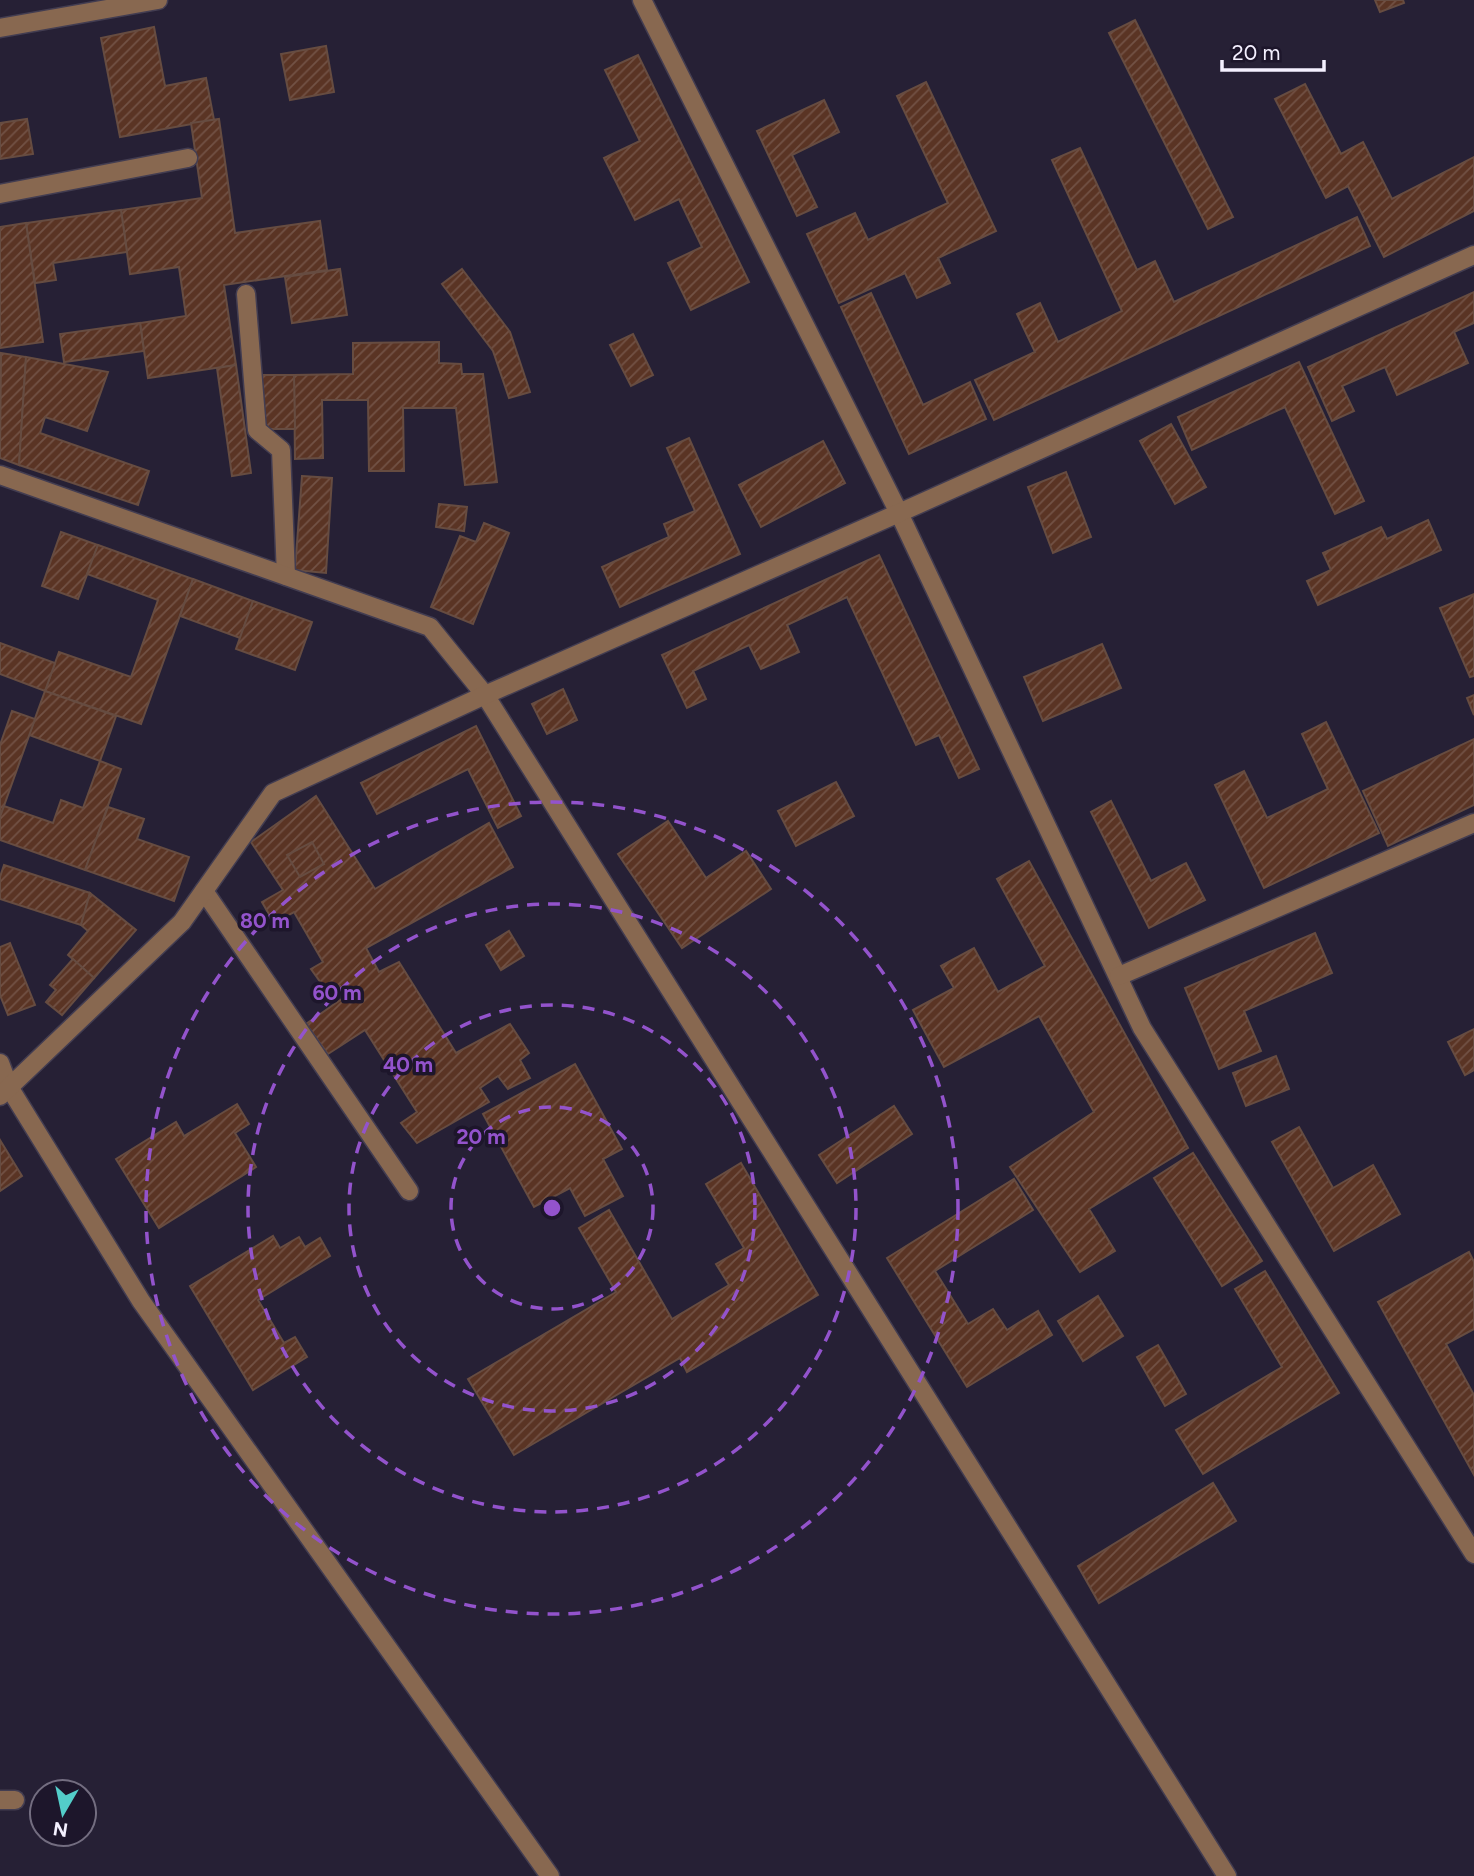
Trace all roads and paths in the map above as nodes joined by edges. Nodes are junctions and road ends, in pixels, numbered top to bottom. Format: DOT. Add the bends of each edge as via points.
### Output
graph roads {
  1 [pos="158,0"];
  2 [pos="642,0"];
  3 [pos="0,28"];
  4 [pos="188,158"];
  5 [pos="0,194"];
  6 [pos="1474,255"];
  7 [pos="246,294"];
  8 [pos="0,475"];
  9 [pos="899,513"];
  10 [pos="286,576"];
  11 [pos="485,695"];
  12 [pos="1474,823"];
  13 [pos="204,891"];
  14 [pos="1119,976"];
  15 [pos="0,1063"];
  16 [pos="4,1092"];
  17 [pos="409,1191"];
  18 [pos="1474,1554"];
  19 [pos="550,1876"];
  20 [pos="1227,1876"];
  1 -- 3 [label="street"];
  2 -- 9 [label="street"];
  4 -- 5 [label="street"];
  6 -- 9 [label="street"];
  7 -- 10 [label="street" via="257,430 281,450"];
  8 -- 10 [label="street"];
  9 -- 11 [label="street"];
  9 -- 14 [label="street"];
  10 -- 11 [label="street" via="430,627"];
  11 -- 13 [label="street" via="273,793"];
  11 -- 20 [label="street"];
  12 -- 14 [label="street"];
  13 -- 16 [label="street" via="182,922"];
  13 -- 17 [label="street"];
  14 -- 18 [label="street" via="1142,1028"];
  15 -- 16 [label="street"];
  16 -- 19 [label="street" via="141,1301"];
}
